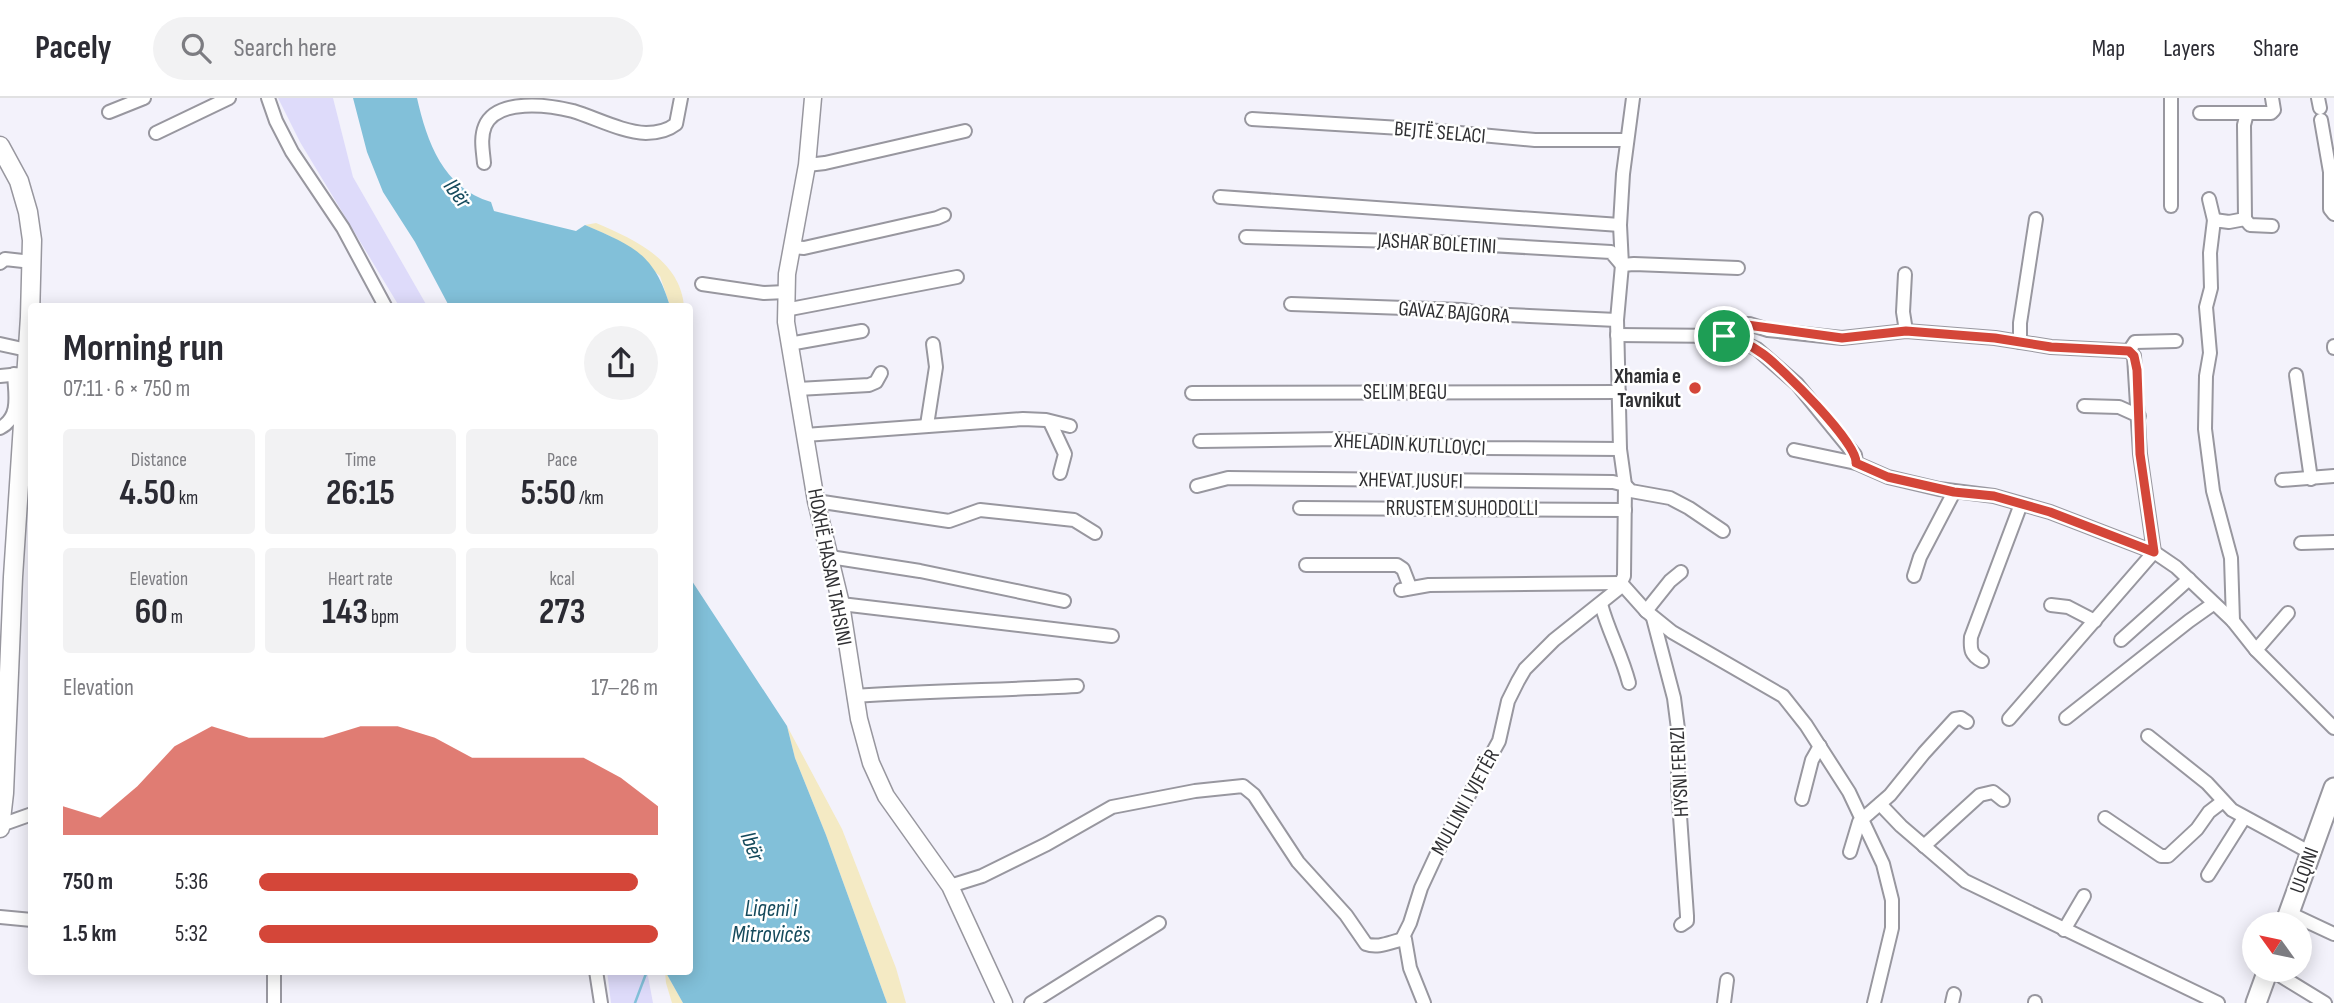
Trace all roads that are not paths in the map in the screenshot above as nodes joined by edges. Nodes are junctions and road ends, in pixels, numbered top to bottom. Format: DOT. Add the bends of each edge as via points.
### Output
graph roads {
  1 [pos="144,98"];
  2 [pos="229,98"];
  3 [pos="268,98"];
  4 [pos="681,98"];
  5 [pos="813,98"];
  6 [pos="1633,98"];
  7 [pos="2171,98"];
  8 [pos="2272,98"];
  9 [pos="2319,109"];
  10 [pos="109,112"];
  11 [pos="2200,113"];
  12 [pos="2247,113"];
  13 [pos="1252,119"];
  14 [pos="965,131"];
  15 [pos="156,133"];
  16 [pos="1627,140"];
  17 [pos="0,146"];
  18 [pos="484,163"];
  19 [pos="807,165"];
  20 [pos="1220,197"];
  21 [pos="2209,199"];
  22 [pos="2171,206"];
  23 [pos="2334,214"];
  24 [pos="944,215"];
  25 [pos="2036,219"];
  26 [pos="2245,219"];
  27 [pos="2214,220"];
  28 [pos="1620,225"];
  29 [pos="2272,226"];
  30 [pos="1246,237"];
  31 [pos="792,247"];
  32 [pos="32,262"];
  33 [pos="0,263"];
  34 [pos="1622,265"];
  35 [pos="1738,268"];
  36 [pos="1905,274"];
  37 [pos="957,277"];
  38 [pos="702,284"];
  39 [pos="786,292"];
  40 [pos="30,303"];
  41 [pos="383,303"];
  42 [pos="1291,304"];
  43 [pos="785,310"];
  44 [pos="1617,320"];
  45 [pos="862,331"];
  46 [pos="1906,331"];
  47 [pos="28,332"];
  48 [pos="1617,335"];
  49 [pos="1724,336"];
  50 [pos="2176,341"];
  51 [pos="2020,342"];
  52 [pos="0,344"];
  53 [pos="789,344"];
  54 [pos="933,344"];
  55 [pos="2129,351"];
  56 [pos="26,367"];
  57 [pos="881,373"];
  58 [pos="0,376"];
  59 [pos="2296,376"];
  60 [pos="798,389"];
  61 [pos="1619,392"];
  62 [pos="1192,393"];
  63 [pos="2084,406"];
  64 [pos="2139,416"];
  65 [pos="1050,422"];
  66 [pos="927,425"];
  67 [pos="1070,426"];
  68 [pos="0,428"];
  69 [pos="805,435"];
  70 [pos="1200,441"];
  71 [pos="1620,449"];
  72 [pos="1794,450"];
  73 [pos="1856,463"];
  74 [pos="1060,474"];
  75 [pos="2334,476"];
  76 [pos="2311,479"];
  77 [pos="2282,480"];
  78 [pos="1198,485"];
  79 [pos="1625,485"];
  80 [pos="25,491"];
  81 [pos="1954,492"];
  82 [pos="816,501"];
  83 [pos="2021,504"];
  84 [pos="1300,508"];
  85 [pos="1625,510"];
  86 [pos="1723,531"];
  87 [pos="1095,533"];
  88 [pos="2334,542"];
  89 [pos="2301,543"];
  90 [pos="2154,552"];
  91 [pos="830,557"];
  92 [pos="1306,565"];
  93 [pos="1681,572"];
  94 [pos="1914,576"];
  95 [pos="7,579"];
  96 [pos="2189,579"];
  97 [pos="1621,583"];
  98 [pos="1064,601"];
  99 [pos="841,604"];
  100 [pos="1601,604"];
  101 [pos="2051,605"];
  102 [pos="2215,606"];
  103 [pos="2288,613"];
  104 [pos="1649,615"];
  105 [pos="2095,621"];
  106 [pos="2233,621"];
  107 [pos="2183,635"];
  108 [pos="1112,636"];
  109 [pos="2121,640"];
  110 [pos="2256,650"];
  111 [pos="1982,661"];
  112 [pos="1629,683"];
  113 [pos="1077,687"];
  114 [pos="854,696"];
  115 [pos="2066,718"];
  116 [pos="2009,719"];
  117 [pos="1968,722"];
  118 [pos="2334,728"];
  119 [pos="2148,736"];
  120 [pos="1820,747"];
  121 [pos="2334,788"];
  122 [pos="2,792"];
  123 [pos="1802,799"];
  124 [pos="2003,800"];
  125 [pos="2222,802"];
  126 [pos="1880,804"];
  127 [pos="28,816"];
  128 [pos="2105,818"];
  129 [pos="2244,818"];
  130 [pos="1863,819"];
  131 [pos="0,826"];
  132 [pos="1924,846"];
  133 [pos="1850,852"];
  134 [pos="2311,853"];
  135 [pos="2208,875"];
  136 [pos="950,886"];
  137 [pos="2084,896"];
  138 [pos="2289,912"];
  139 [pos="0,917"];
  140 [pos="28,920"];
  141 [pos="1159,923"];
  142 [pos="1681,925"];
  143 [pos="2312,927"];
  144 [pos="2064,930"];
  145 [pos="2334,934"];
  146 [pos="1402,939"];
  147 [pos="274,975"];
  148 [pos="597,975"];
  149 [pos="1414,979"];
  150 [pos="1727,980"];
  151 [pos="2264,982"];
  152 [pos="2289,982"];
  153 [pos="274,1003"];
  154 [pos="601,1003"];
  155 [pos="1004,1003"];
  156 [pos="1031,1003"];
  157 [pos="1414,1003"];
  158 [pos="1424,1003"];
  159 [pos="1724,1003"];
  160 [pos="1874,1003"];
  161 [pos="2218,1003"];
  162 [pos="2256,1003"];
  163 [pos="2325,1003"];
  1 -- 10 [label="street"];
  2 -- 15 [label="street"];
  3 -- 41 [label="street" via="292,152 344,228"];
  4 -- 18 [label="street" via="676,124 650,133 548,107 502,109 485,125"];
  5 -- 19 [label="street, HOXHË HASAN TAHSINI"];
  6 -- 16 [label="street"];
  7 -- 22 [label="street"];
  8 -- 12 [label="street" via="2273,112"];
  9 -- 23 [label="street"];
  11 -- 12 [label="street"];
  12 -- 26 [label="street"];
  13 -- 16 [label="street, BEJTË SELACI" via="1535,140"];
  14 -- 19 [label="street"];
  16 -- 28 [label="street"];
  17 -- 32 [label="main road" via="19,181 28,212"];
  19 -- 31 [label="street, HOXHË HASAN TAHSINI"];
  20 -- 28 [label="street"];
  21 -- 27 [label="street"];
  24 -- 31 [label="street" via="814,246"];
  25 -- 51 [label="street"];
  26 -- 27 [label="street"];
  26 -- 29 [label="street" via="2253,226"];
  27 -- 106 [label="street" via="2206,307 2210,353 2205,429 2213,491 2231,558"];
  28 -- 34 [label="street"];
  30 -- 34 [label="street, JASHAR BOLETINI" via="1611,252"];
  31 -- 39 [label="street, HOXHË HASAN TAHSINI"];
  32 -- 33 [label="street" via="5,259"];
  32 -- 40 [label="main road"];
  34 -- 35 [label="street"];
  34 -- 44 [label="street"];
  36 -- 46 [label="street"];
  37 -- 43 [label="street"];
  38 -- 39 [label="street"];
  39 -- 43 [label="street, HOXHË HASAN TAHSINI"];
  42 -- 44 [label="street, GAVAZ BAJGORA"];
  43 -- 53 [label="street, HOXHË HASAN TAHSINI"];
  44 -- 48 [label="street"];
  45 -- 53 [label="street"];
  46 -- 49 [label="street" via="1842,338 1740,324"];
  46 -- 51 [label="street"];
  47 -- 56 [label="main road"];
  48 -- 49 [label="street"];
  48 -- 61 [label="street"];
  49 -- 73 [label="street" via="1757,349 1797,384 1855,455"];
  50 -- 55 [label="street" via="2135,342"];
  51 -- 55 [label="street"];
  52 -- 56 [label="street"];
  53 -- 60 [label="street, HOXHË HASAN TAHSINI"];
  54 -- 66 [label="street" via="936,367"];
  55 -- 64 [label="street" via="2137,370"];
  56 -- 58 [label="street"];
  56 -- 68 [label="street" via="16,407"];
  56 -- 80 [label="main road"];
  57 -- 60 [label="street" via="869,385"];
  59 -- 76 [label="street"];
  60 -- 69 [label="street, HOXHË HASAN TAHSINI"];
  61 -- 62 [label="street, SELIM BEGU"];
  61 -- 71 [label="street"];
  63 -- 64 [label="street" via="2119,407"];
  64 -- 90 [label="street"];
  65 -- 66 [label="street" via="1023,419"];
  65 -- 67 [label="street"];
  65 -- 74 [label="street" via="1065,454"];
  66 -- 69 [label="street"];
  69 -- 82 [label="street, HOXHË HASAN TAHSINI"];
  70 -- 71 [label="street, XHELADIN KUTLLOVCI" via="1340,439 1484,448"];
  71 -- 79 [label="street"];
  72 -- 73 [label="street"];
  73 -- 81 [label="street" via="1888,477"];
  75 -- 76 [label="street"];
  76 -- 77 [label="street"];
  78 -- 79 [label="street, XHEVAT JUSUFI" via="1228,478"];
  79 -- 85 [label="street"];
  79 -- 86 [label="street, XHEVAT JUSUFI" via="1632,491 1670,498"];
  80 -- 95 [label="main road"];
  81 -- 83 [label="street"];
  81 -- 94 [label="street"];
  82 -- 87 [label="street" via="949,521 980,510 1074,520"];
  82 -- 91 [label="street, HOXHË HASAN TAHSINI"];
  83 -- 90 [label="street"];
  83 -- 111 [label="street" via="1971,637 1973,656"];
  84 -- 85 [label="street, RRUSTEM SUHODOLLI"];
  85 -- 97 [label="street" via="1626,567"];
  88 -- 89 [label="street"];
  90 -- 96 [label="street"];
  90 -- 105 [label="street"];
  91 -- 98 [label="street"];
  91 -- 99 [label="street, HOXHË HASAN TAHSINI"];
  92 -- 97 [label="street" via="1397,565 1403,569 1406,589"];
  93 -- 104 [label="street"];
  95 -- 122 [label="main road"];
  96 -- 102 [label="street"];
  96 -- 109 [label="street"];
  97 -- 100 [label="street, MULLINI I VJETËR"];
  97 -- 104 [label="street, HYSNI FERIZI"];
  99 -- 108 [label="street"];
  99 -- 114 [label="street, HOXHË HASAN TAHSINI"];
  100 -- 112 [label="street"];
  100 -- 146 [label="street, MULLINI I VJETËR" via="1525,669 1508,701 1499,741 1440,847"];
  101 -- 105 [label="street" via="2068,607"];
  102 -- 106 [label="street"];
  102 -- 107 [label="street"];
  102 -- 115 [label="street" via="2189,621"];
  103 -- 110 [label="street"];
  104 -- 120 [label="street, HYSNI FERIZI" via="1783,696"];
  104 -- 142 [label="street, HYSNI FERIZI" via="1674,698 1678,729 1687,916"];
  105 -- 116 [label="street"];
  106 -- 110 [label="street"];
  110 -- 118 [label="street"];
  113 -- 114 [label="street"];
  114 -- 136 [label="street, HOXHË HASAN TAHSINI" via="871,763 886,796"];
  117 -- 126 [label="street" via="1955,719"];
  119 -- 125 [label="street" via="2207,783"];
  120 -- 123 [label="street"];
  120 -- 130 [label="street, HYSNI FERIZI"];
  121 -- 134 [label="main road, ULQINI"];
  122 -- 131 [label="main road"];
  124 -- 132 [label="street" via="1993,792 1980,795"];
  125 -- 128 [label="street" via="2168,856 2161,856"];
  125 -- 129 [label="street"];
  126 -- 130 [label="street"];
  126 -- 132 [label="street"];
  127 -- 131 [label="street"];
  129 -- 134 [label="street"];
  129 -- 135 [label="street"];
  130 -- 133 [label="street" via="1856,825"];
  130 -- 160 [label="street, HYSNI FERIZI" via="1883,864 1893,915"];
  132 -- 144 [label="street" via="1965,881"];
  134 -- 138 [label="main road, ULQINI"];
  136 -- 146 [label="street" via="982,876 1112,807 1243,786 1366,944"];
  136 -- 155 [label="street, HOXHË HASAN TAHSINI"];
  137 -- 144 [label="street"];
  139 -- 140 [label="street"];
  141 -- 156 [label="street"];
  143 -- 145 [label="street, ULQINI"];
  144 -- 161 [label="street"];
  146 -- 149 [label="street"];
  147 -- 153 [label="street"];
  148 -- 154 [label="street"];
  149 -- 157 [label="street"];
  149 -- 158 [label="street"];
  150 -- 159 [label="street"];
  151 -- 162 [label="main road"];
  152 -- 163 [label="street"];
}
